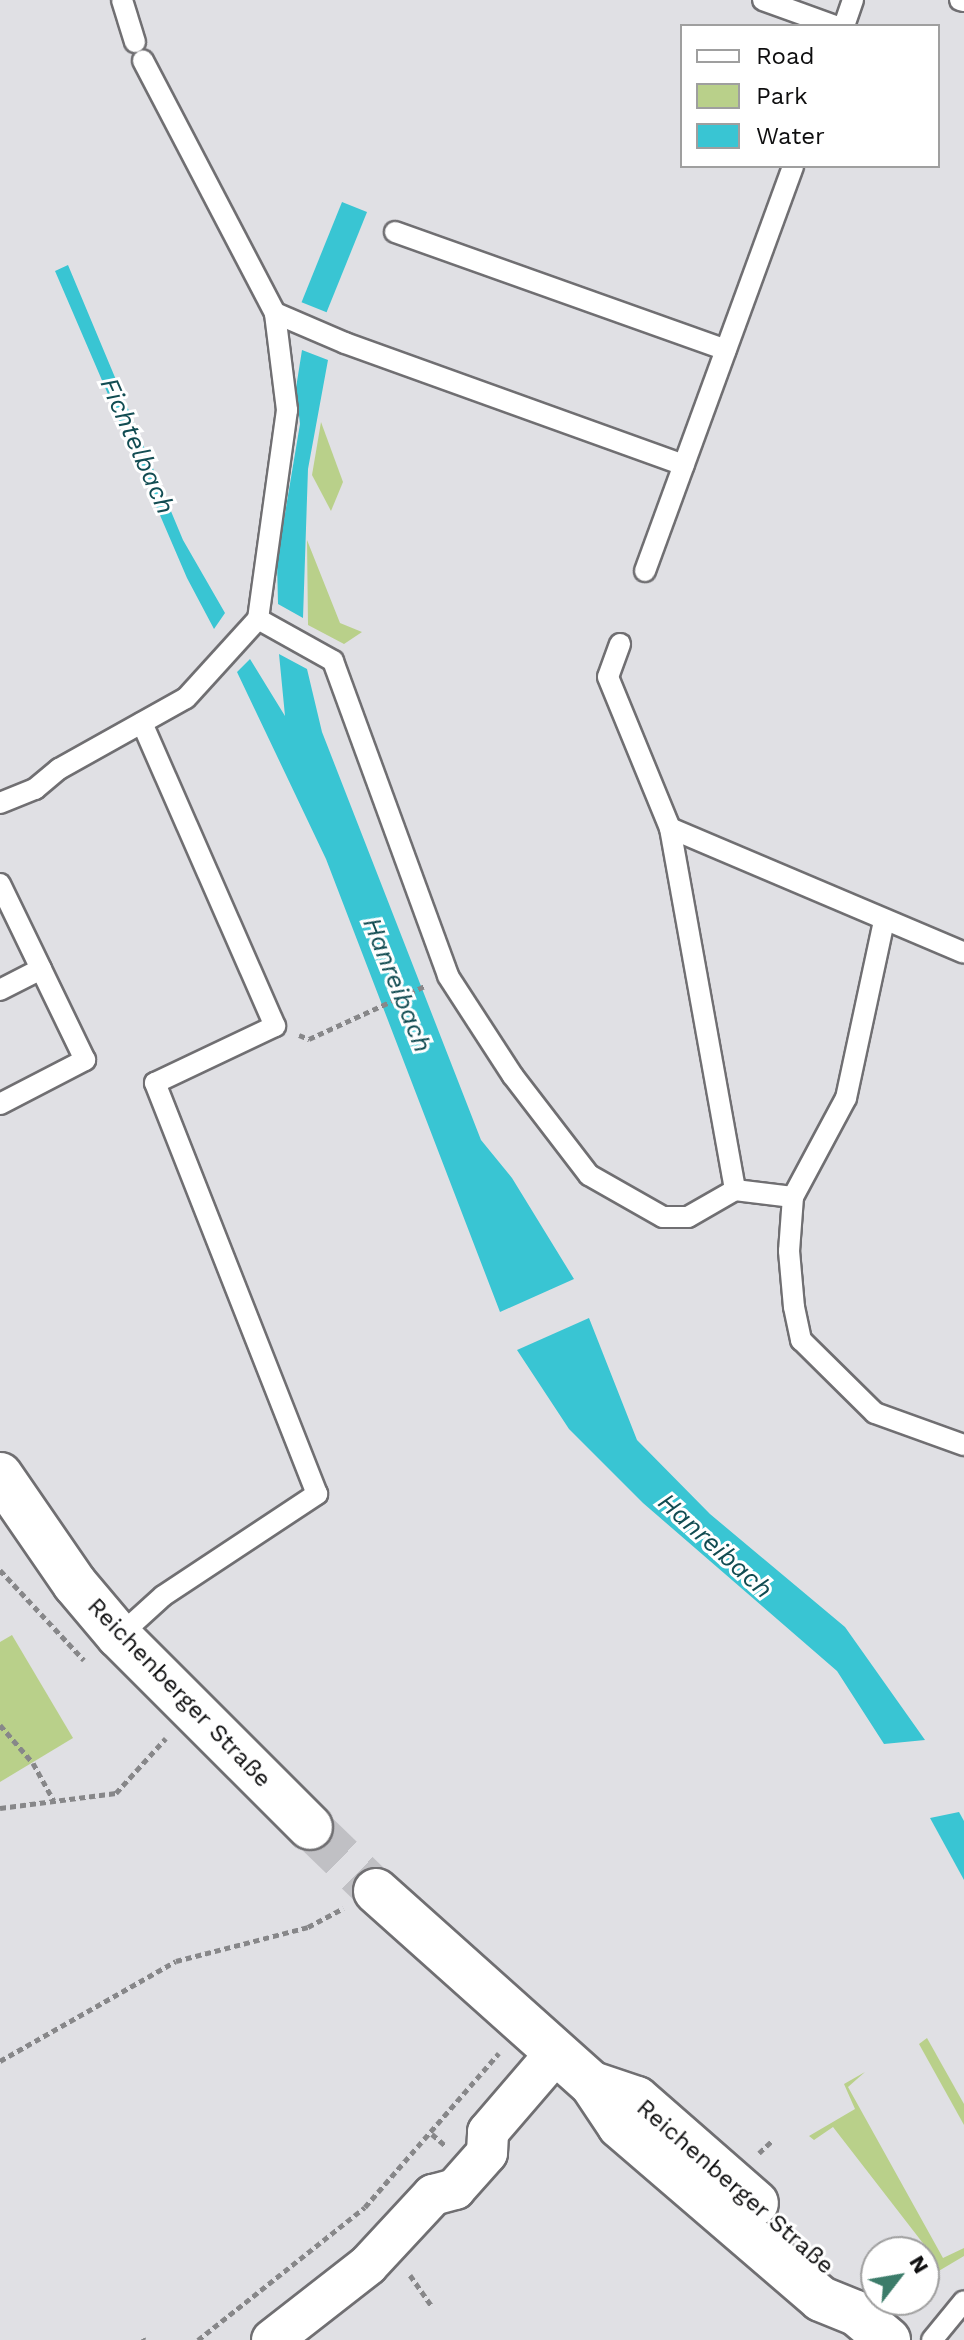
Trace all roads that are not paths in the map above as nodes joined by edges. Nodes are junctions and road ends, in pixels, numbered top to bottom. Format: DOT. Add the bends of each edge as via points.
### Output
graph roads {
  1 [pos="122,0"];
  2 [pos="763,0"];
  3 [pos="853,0"];
  4 [pos="829,24"];
  5 [pos="845,24"];
  6 [pos="792,168"];
  7 [pos="395,232"];
  8 [pos="275,313"];
  9 [pos="726,350"];
  10 [pos="684,465"];
  11 [pos="645,571"];
  12 [pos="259,627"];
  13 [pos="620,644"];
  14 [pos="142,723"];
  15 [pos="0,803"];
  16 [pos="670,828"];
  17 [pos="0,884"];
  18 [pos="884,921"];
  19 [pos="964,953"];
  20 [pos="41,969"];
  21 [pos="0,990"];
  22 [pos="0,1104"];
  23 [pos="735,1190"];
  24 [pos="793,1197"];
  25 [pos="964,1445"];
  26 [pos="0,1475"];
  27 [pos="119,1636"];
  28 [pos="310,1827"];
  29 [pos="361,1899"];
  30 [pos="556,2053"];
  31 [pos="964,2301"];
  32 [pos="872,2327"];
  33 [pos="272,2340"];
  34 [pos="932,2340"];
  1 -- 8 [label="lane" via="139,51"];
  2 -- 4 [label="lane"];
  3 -- 5 [label="lane"];
  6 -- 9 [label="lane"];
  7 -- 9 [label="lane"];
  8 -- 10 [label="lane"];
  8 -- 12 [label="lane" via="287,410"];
  9 -- 10 [label="lane"];
  10 -- 11 [label="lane"];
  12 -- 14 [label="lane" via="186,698"];
  12 -- 23 [label="lane" via="333,661 448,976 513,1076 589,1175 663,1217 688,1217"];
  13 -- 16 [label="lane" via="608,677"];
  14 -- 15 [label="lane" via="59,769 35,789"];
  14 -- 27 [label="lane" via="275,1026 155,1083 317,1494 163,1596"];
  16 -- 18 [label="lane"];
  16 -- 23 [label="lane"];
  17 -- 20 [label="lane"];
  18 -- 19 [label="lane"];
  18 -- 24 [label="lane" via="846,1098"];
  20 -- 21 [label="lane"];
  20 -- 22 [label="lane" via="85,1060"];
  23 -- 24 [label="lane"];
  24 -- 25 [label="lane" via="789,1251 801,1340 875,1413"];
  26 -- 27 [label="street, Reichenberger Straße" via="75,1584"];
  27 -- 28 [label="street, Reichenberger Straße"];
  29 -- 30 [label="street, Reichenberger Straße"];
  30 -- 32 [label="street, Reichenberger Straße" via="592,2084 637,2099 840,2276"];
  30 -- 33 [label="street" via="488,2132 468,2136 436,2173 433,2195 368,2265"];
  31 -- 34 [label="lane"];
}
